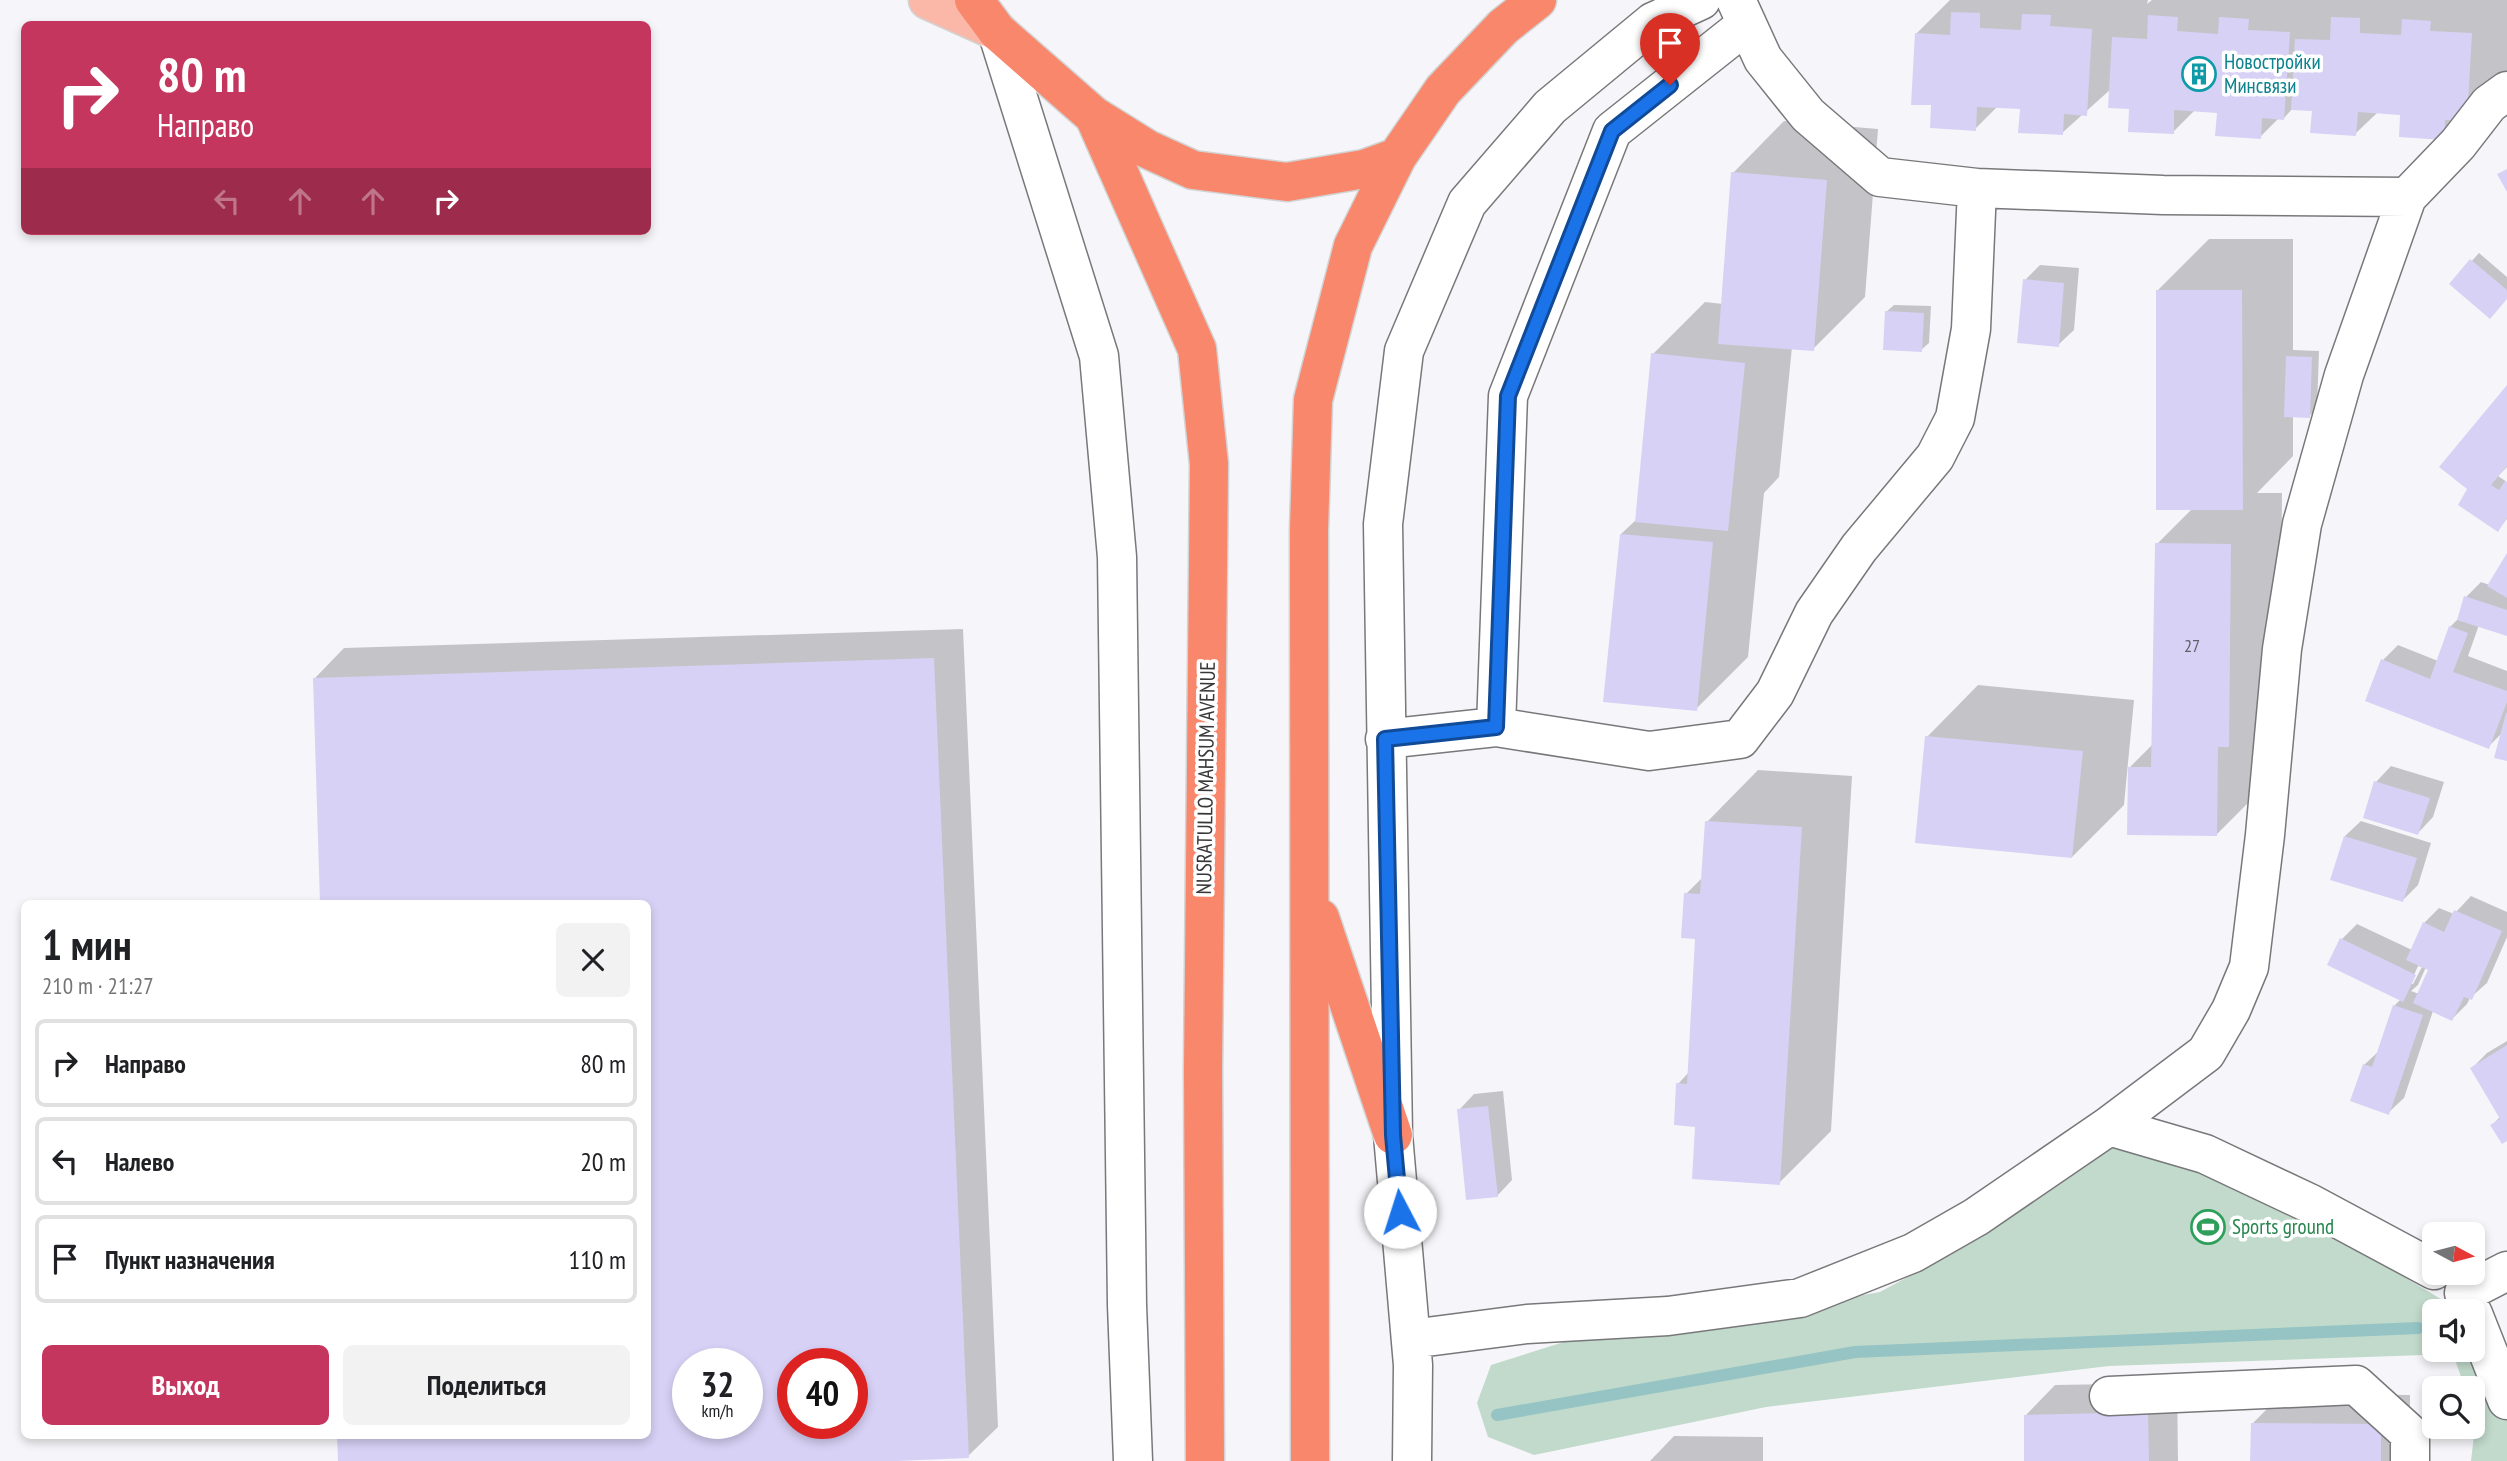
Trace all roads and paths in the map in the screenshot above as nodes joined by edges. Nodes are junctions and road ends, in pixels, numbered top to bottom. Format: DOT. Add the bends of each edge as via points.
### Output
graph roads {
  1 [pos="928,0"];
  2 [pos="974,0"];
  3 [pos="1537,0"];
  4 [pos="1701,0"];
  5 [pos="1742,12"];
  6 [pos="997,31"];
  7 [pos="2507,91"];
  8 [pos="1094,116"];
  9 [pos="1397,157"];
  10 [pos="1977,188"];
  11 [pos="2407,197"];
  12 [pos="1496,727"];
  13 [pos="1385,739"];
  14 [pos="1310,889"];
  15 [pos="2109,1126"];
  16 [pos="1393,1135"];
  17 [pos="2507,1270"];
  18 [pos="2456,1292"];
  19 [pos="1411,1339"];
  20 [pos="2109,1396"];
  21 [pos="2507,1400"];
  22 [pos="1133,1461"];
  23 [pos="1205,1461"];
  24 [pos="1310,1461"];
  25 [pos="1412,1461"];
  26 [pos="2410,1461"];
  1 -- 6 [label="main road"];
  2 -- 6 [label="highway"];
  3 -- 9 [label="highway" via="1503,27 1443,90"];
  4 -- 13 [label="street" via="1653,22 1550,107 1467,203 1404,351 1383,524"];
  5 -- 10 [label="street" via="1763,59 1808,115 1880,177"];
  5 -- 12 [label="street" via="1612,131 1508,396"];
  6 -- 8 [label="highway"];
  6 -- 22 [label="street" via="1099,356 1117,557"];
  7 -- 11 [label="street" via="2488,104 2458,144"];
  8 -- 9 [label="highway" via="1147,149 1193,170 1287,182 1364,169"];
  8 -- 23 [label="highway, NUSRATULLO MAHSUM AVENUE" via="1197,349 1209,464 1203,1056"];
  9 -- 14 [label="highway" via="1353,246 1313,400"];
  10 -- 11 [label="street"];
  10 -- 12 [label="street" via="1971,329 1955,418 1935,457 1859,548 1814,613 1775,694 1740,739 1649,751"];
  11 -- 15 [label="street" via="2344,376 2302,524 2282,649 2249,967 2206,1053"];
  12 -- 13 [label="street"];
  13 -- 16 [label="street"];
  14 -- 16 [label="highway"];
  14 -- 24 [label="highway"];
  15 -- 18 [label="street" via="2205,1154 2311,1204"];
  15 -- 19 [label="street" via="1976,1217 1913,1253 1800,1298 1668,1316 1527,1324"];
  16 -- 19 [label="street"];
  17 -- 18 [label="street"];
  18 -- 21 [label="street"];
  19 -- 25 [label="street"];
  20 -- 26 [label="street" via="2356,1385 2410,1434"];
}
